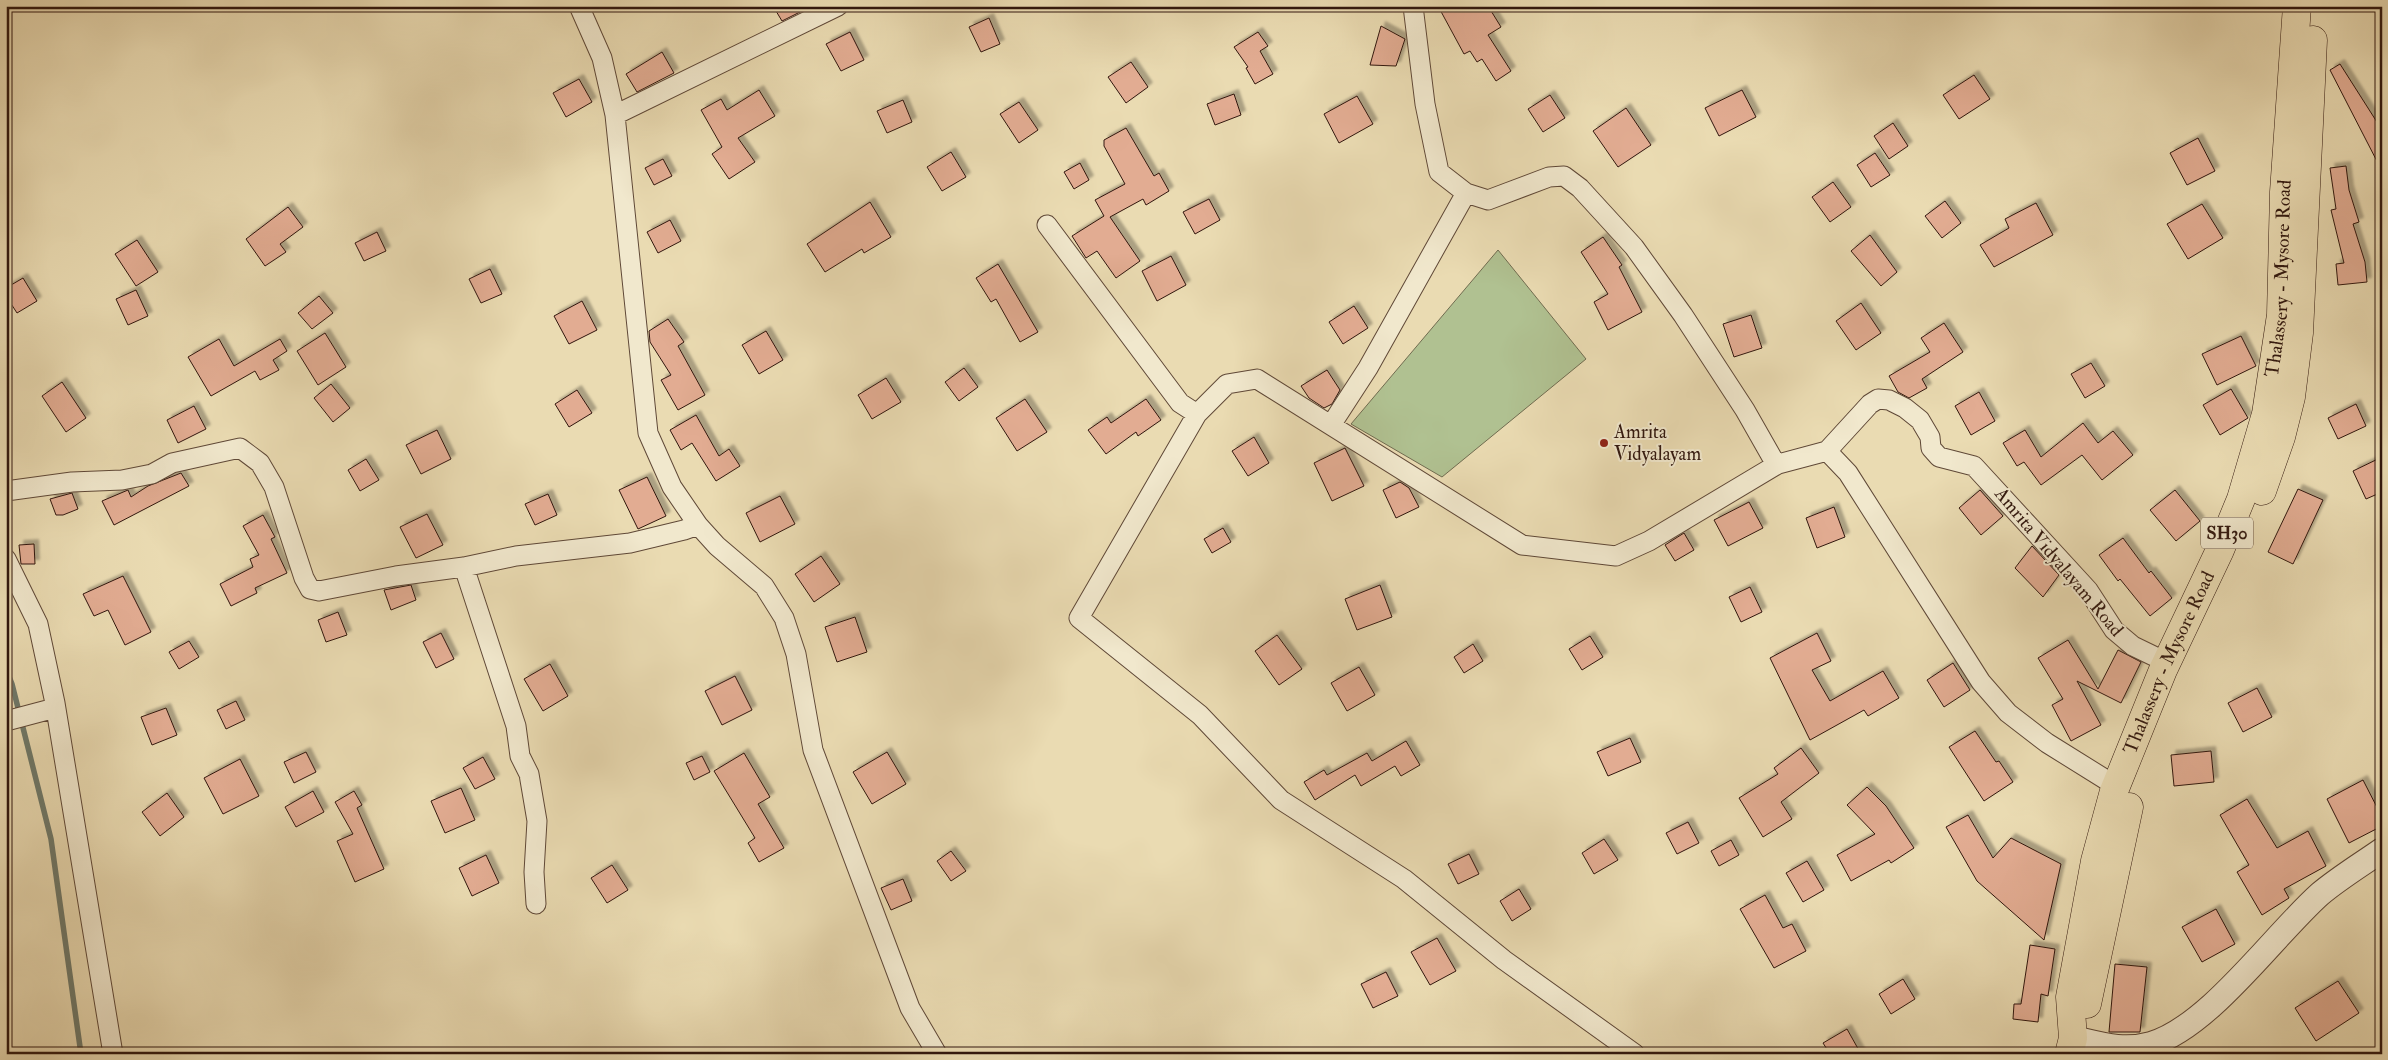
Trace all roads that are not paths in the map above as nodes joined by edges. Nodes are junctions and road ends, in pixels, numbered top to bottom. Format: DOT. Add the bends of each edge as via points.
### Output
graph roads {
  1 [pos="579,6"];
  2 [pos="838,6"];
  3 [pos="1413,6"];
  4 [pos="2297,6"];
  5 [pos="2316,6"];
  6 [pos="616,115"];
  7 [pos="1466,193"];
  8 [pos="1047,225"];
  9 [pos="1197,414"];
  10 [pos="1331,425"];
  11 [pos="1827,451"];
  12 [pos="1778,464"];
  13 [pos="6,491"];
  14 [pos="698,525"];
  15 [pos="6,559"];
  16 [pos="464,567"];
  17 [pos="2166,662"];
  18 [pos="49,710"];
  19 [pos="12,720"];
  20 [pos="2116,786"];
  21 [pos="2382,850"];
  22 [pos="536,904"];
  23 [pos="2071,1046"];
  24 [pos="112,1054"];
  25 [pos="937,1054"];
  26 [pos="1635,1054"];
  1 -- 6 [label="street" via="602,58"];
  2 -- 6 [label="street"];
  3 -- 7 [label="street" via="1424,104 1439,172"];
  4 -- 17 [label="main road, Thalassery - Mysore Road / SH30" via="2285,174 2281,315 2266,414 2241,499"];
  5 -- 23 [label="main road" via="2299,324 2291,397 2256,510 2168,699 2133,791 2123,826 2088,1003"];
  6 -- 14 [label="street" via="648,433 672,487"];
  7 -- 10 [label="street" via="1368,368"];
  7 -- 12 [label="street" via="1488,200 1549,177 1564,176 1580,188 1634,247 1678,307 1745,410 1768,454"];
  8 -- 9 [label="street" via="1180,403"];
  9 -- 10 [label="street" via="1227,384 1257,379"];
  9 -- 26 [label="street" via="1079,618 1200,715 1281,800 1404,879 1504,960"];
  10 -- 12 [label="street" via="1522,546 1616,556 1649,541"];
  11 -- 12 [label="street"];
  11 -- 17 [label="street, Amrita Vidyalayam Road" via="1878,399 1890,400 1905,408 1920,420 1930,437 1931,448 1939,457 1974,466 1995,486 2088,590 2114,630 2133,646"];
  11 -- 20 [label="street" via="1848,472 1981,682 2008,712 2047,744"];
  13 -- 16 [label="street" via="72,482 122,480 152,474 172,463 240,448 260,463 274,487 297,562 310,589 319,591"];
  14 -- 16 [label="street" via="630,543 516,556"];
  14 -- 25 [label="street" via="717,546 764,586 784,618 796,654 813,750 910,1008"];
  15 -- 18 [label="street" via="38,624"];
  16 -- 22 [label="street" via="516,726 520,756 529,774 537,821"];
  17 -- 20 [label="main road, Thalassery - Mysore Road / SH30"];
  18 -- 19 [label="street"];
  18 -- 24 [label="street"];
  20 -- 23 [label="main road, Thalassery - Mysore Road / SH30" via="2095,861 2070,997"];
  21 -- 23 [label="street" via="2321,894 2184,1028 2152,1044 2124,1049"];
}
